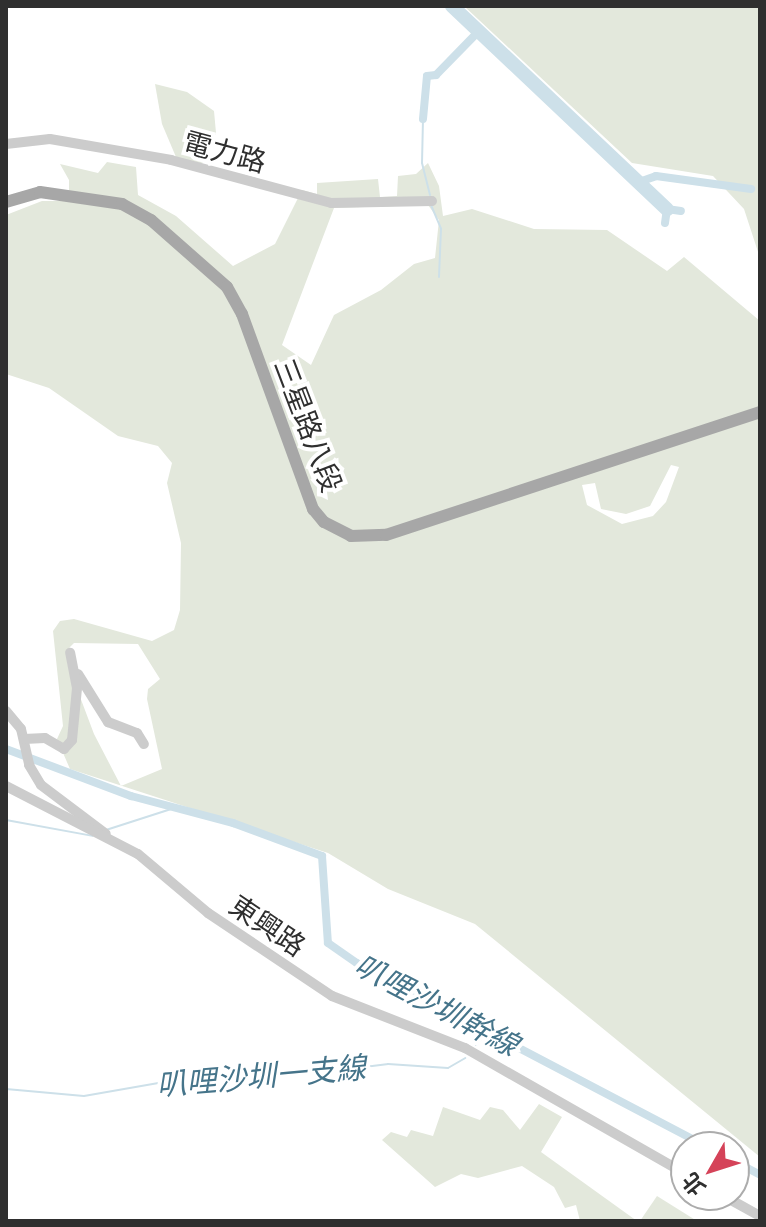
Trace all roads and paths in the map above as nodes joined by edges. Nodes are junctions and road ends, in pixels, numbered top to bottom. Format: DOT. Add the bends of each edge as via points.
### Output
graph roads {
  1 [pos="6,144"];
  2 [pos="432,201"];
  3 [pos="6,202"];
  4 [pos="760,412"];
  5 [pos="70,653"];
  6 [pos="73,665"];
  7 [pos="6,711"];
  8 [pos="24,739"];
  9 [pos="144,744"];
  10 [pos="6,786"];
  11 [pos="114,839"];
  12 [pos="670,1165"];
  1 -- 2 [label="street, 電力路" via="50,139 171,160 331,203"];
  3 -- 4 [label="main road, 三星路八段" via="40,192 122,204 151,220 227,287 242,314 313,509 324,522 351,536 386,535"];
  5 -- 6 [label="street"];
  6 -- 8 [label="street" via="77,688 68,746 57,747 45,738"];
  6 -- 9 [label="street" via="108,722 137,733"];
  7 -- 8 [label="street"];
  8 -- 11 [label="street" via="29,765 50,794"];
  10 -- 11 [label="street, 東興路" via="91,834"];
  11 -- 12 [label="street, 東興路" via="208,913 332,996 465,1048"];
}
